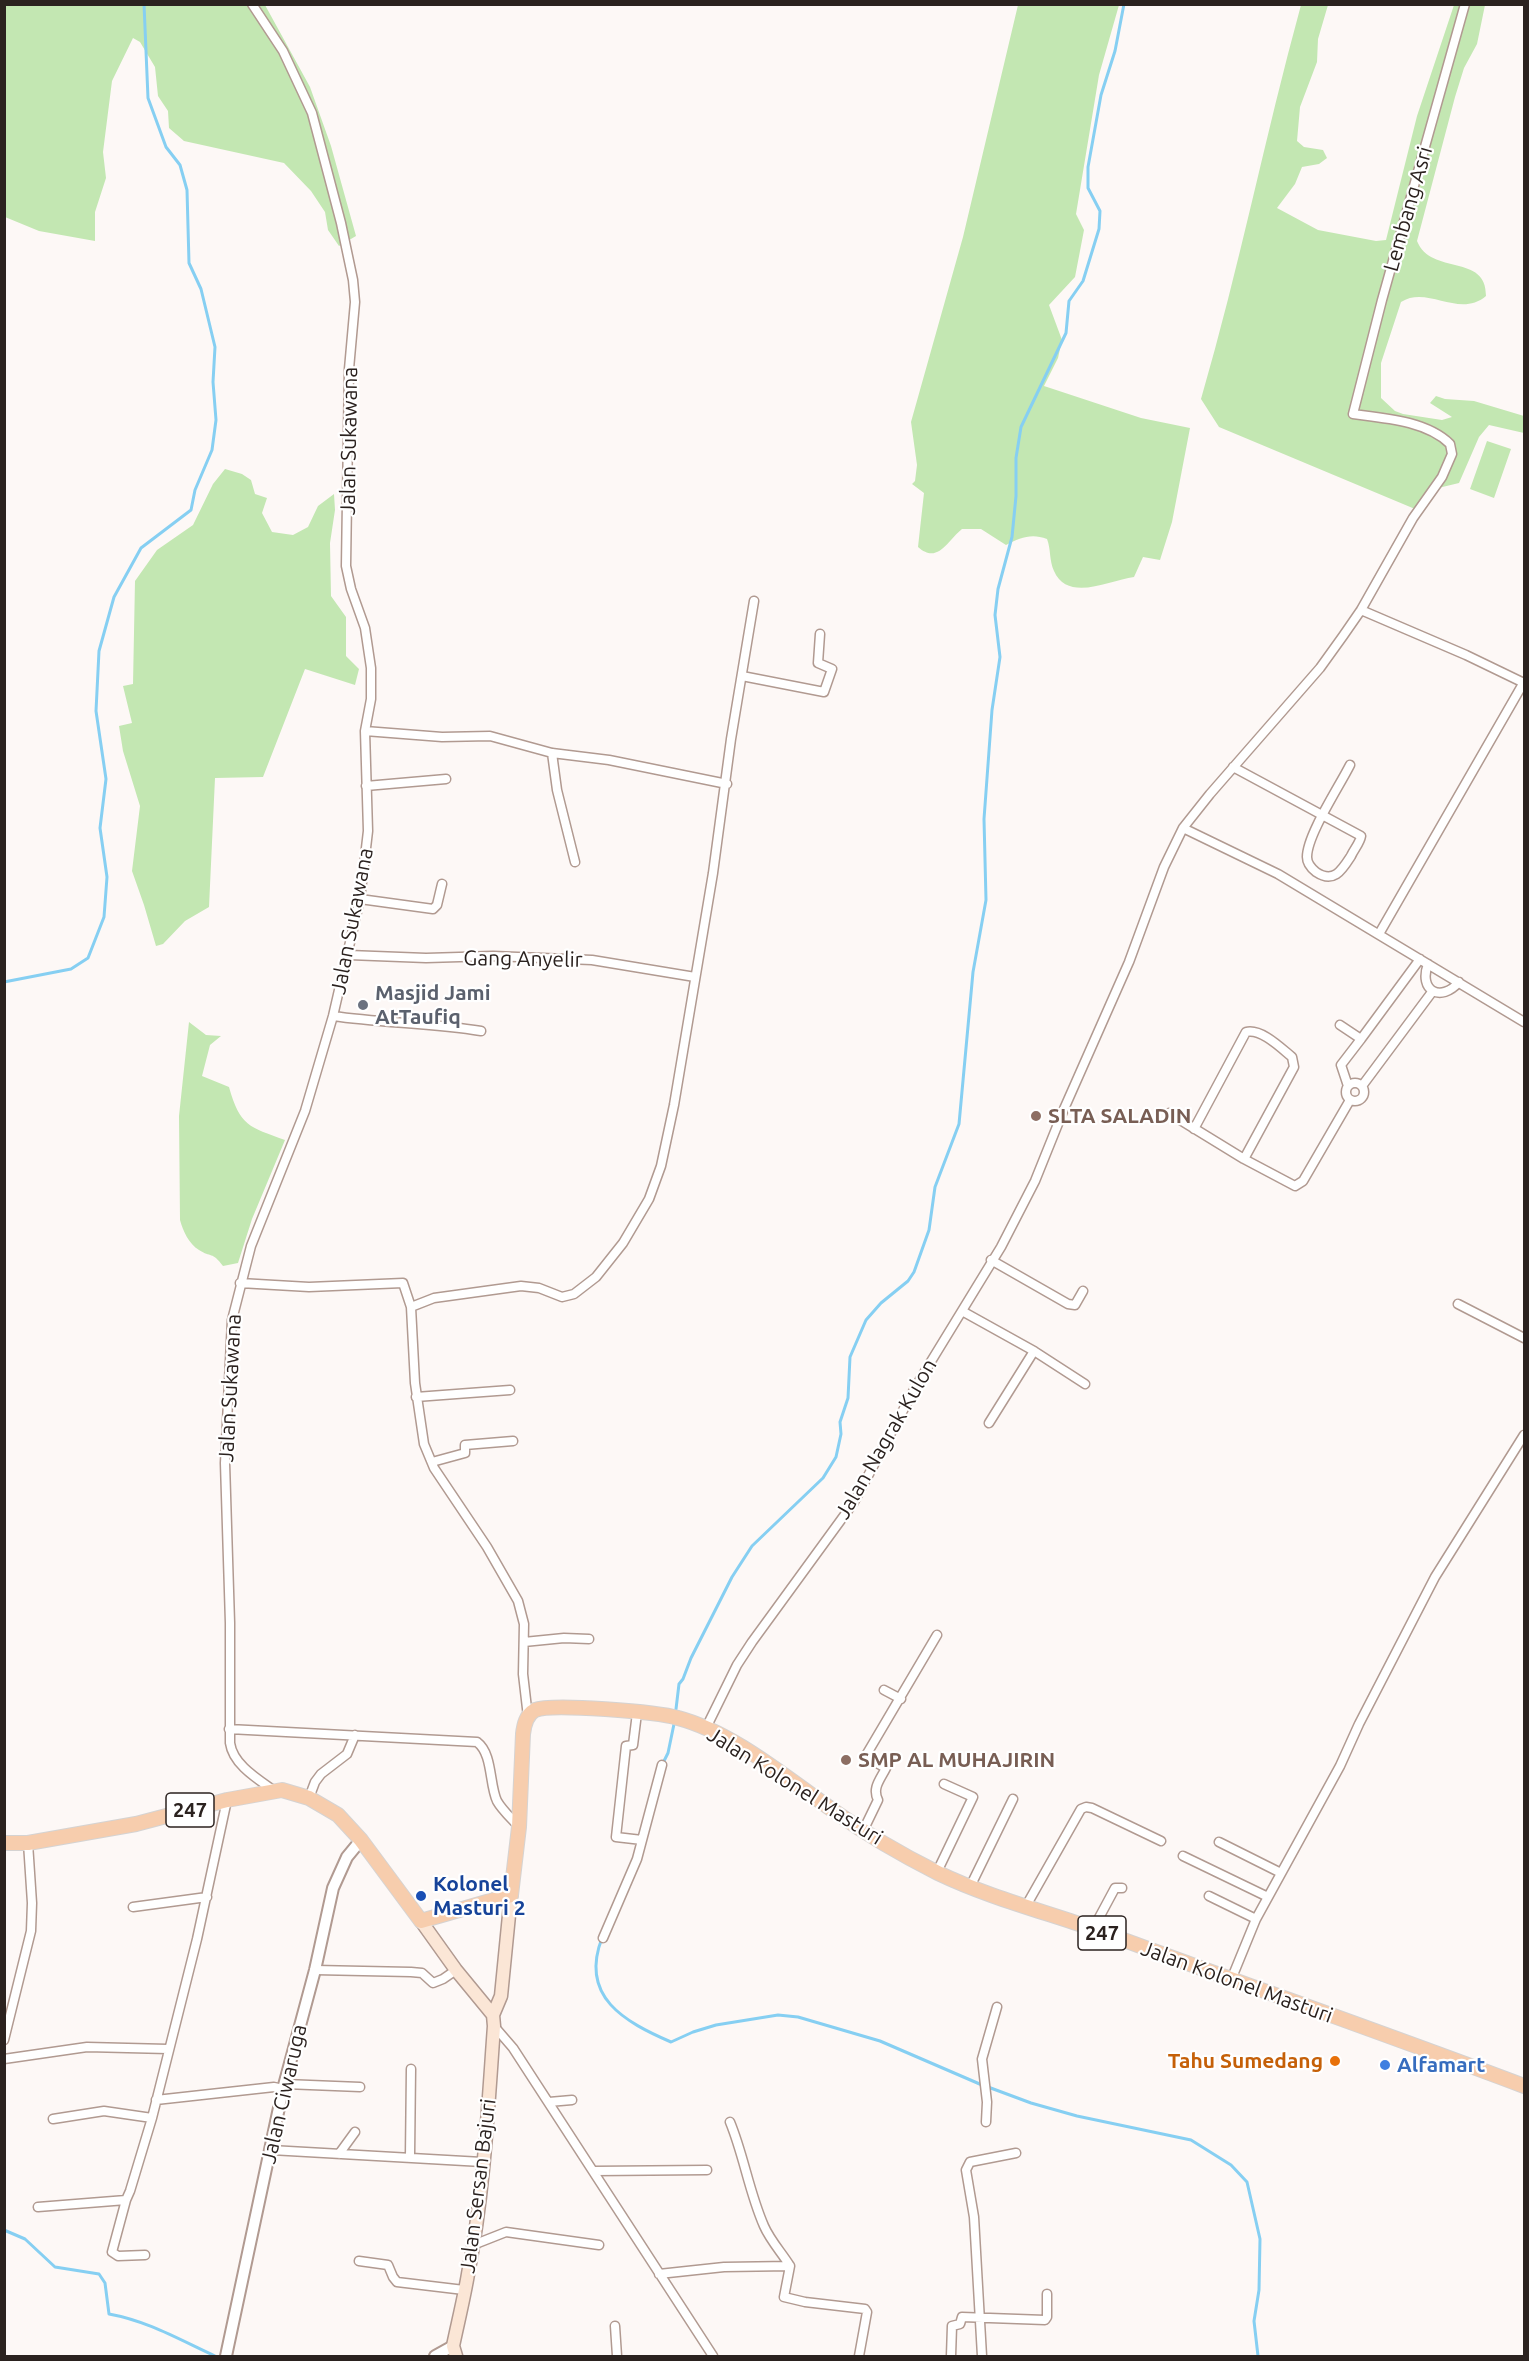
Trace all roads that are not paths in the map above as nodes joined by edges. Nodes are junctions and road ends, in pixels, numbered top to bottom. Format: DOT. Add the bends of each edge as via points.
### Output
graph roads {
  1 [pos="252,4"];
  2 [pos="1465,4"];
  3 [pos="1353,414"];
  4 [pos="754,601"];
  5 [pos="1361,610"];
  6 [pos="819,634"];
  7 [pos="742,676"];
  8 [pos="1524,682"];
  9 [pos="365,731"];
  10 [pos="552,753"];
  11 [pos="1350,765"];
  12 [pos="1233,767"];
  13 [pos="446,779"];
  14 [pos="727,784"];
  15 [pos="366,786"];
  16 [pos="1324,814"];
  17 [pos="1183,828"];
  18 [pos="575,862"];
  19 [pos="442,884"];
  20 [pos="360,899"];
  21 [pos="1379,934"];
  22 [pos="349,955"];
  23 [pos="1420,959"];
  24 [pos="1428,964"];
  25 [pos="695,976"];
  26 [pos="1459,982"];
  27 [pos="1432,992"];
  28 [pos="333,1016"];
  29 [pos="1524,1022"];
  30 [pos="1340,1025"];
  31 [pos="481,1031"];
  32 [pos="1361,1039"];
  33 [pos="1348,1086"];
  34 [pos="1362,1086"];
  35 [pos="1350,1100"];
  36 [pos="1169,1113"];
  37 [pos="1194,1129"];
  38 [pos="1244,1159"];
  39 [pos="991,1260"];
  40 [pos="240,1283"];
  41 [pos="1083,1291"];
  42 [pos="1458,1304"];
  43 [pos="411,1307"];
  44 [pos="962,1311"];
  45 [pos="1524,1338"];
  46 [pos="1034,1351"];
  47 [pos="1084,1384"];
  48 [pos="510,1390"];
  49 [pos="416,1397"];
  50 [pos="989,1423"];
  51 [pos="1524,1435"];
  52 [pos="513,1441"];
  53 [pos="432,1462"];
  54 [pos="937,1635"];
  55 [pos="590,1639"];
  56 [pos="524,1642"];
  57 [pos="884,1690"];
  58 [pos="901,1699"];
  59 [pos="637,1713"];
  60 [pos="528,1717"];
  61 [pos="706,1728"];
  62 [pos="229,1729"];
  63 [pos="355,1735"];
  64 [pos="662,1765"];
  65 [pos="944,1784"];
  66 [pos="273,1790"];
  67 [pos="309,1798"];
  68 [pos="1013,1799"];
  69 [pos="227,1800"];
  70 [pos="519,1827"];
  71 [pos="863,1831"];
  72 [pos="361,1840"];
  73 [pos="641,1840"];
  74 [pos="1161,1841"];
  75 [pos="1219,1842"];
  76 [pos="4,1843"];
  77 [pos="28,1843"];
  78 [pos="1183,1856"];
  79 [pos="937,1872"];
  80 [pos="1281,1873"];
  81 [pos="970,1887"];
  82 [pos="1122,1888"];
  83 [pos="512,1895"];
  84 [pos="1209,1896"];
  85 [pos="207,1897"];
  86 [pos="1268,1897"];
  87 [pos="1026,1906"];
  88 [pos="133,1907"];
  89 [pos="1256,1919"];
  90 [pos="421,1921"];
  91 [pos="1093,1929"];
  92 [pos="603,1938"];
  93 [pos="315,1970"];
  94 [pos="456,1970"];
  95 [pos="1231,1980"];
  96 [pos="997,2007"];
  97 [pos="494,2020"];
  98 [pos="4,2040"];
  99 [pos="168,2049"];
  100 [pos="4,2059"];
  101 [pos="411,2069"];
  102 [pos="284,2086"];
  103 [pos="1524,2086"];
  104 [pos="360,2087"];
  105 [pos="156,2100"];
  106 [pos="572,2100"];
  107 [pos="549,2102"];
  108 [pos="152,2118"];
  109 [pos="53,2119"];
  110 [pos="730,2122"];
  111 [pos="986,2122"];
  112 [pos="355,2132"];
  113 [pos="271,2150"];
  114 [pos="1016,2153"];
  115 [pos="339,2154"];
  116 [pos="410,2156"];
  117 [pos="482,2162"];
  118 [pos="707,2170"];
  119 [pos="594,2171"];
  120 [pos="126,2200"];
  121 [pos="38,2207"];
  122 [pos="472,2245"];
  123 [pos="599,2245"];
  124 [pos="145,2256"];
  125 [pos="359,2261"];
  126 [pos="790,2266"];
  127 [pos="659,2274"];
  128 [pos="464,2290"];
  129 [pos="1047,2294"];
  130 [pos="981,2316"];
  131 [pos="615,2326"];
  132 [pos="455,2351"];
  133 [pos="226,2356"];
  134 [pos="435,2356"];
  135 [pos="617,2356"];
  136 [pos="713,2356"];
  137 [pos="859,2356"];
  138 [pos="951,2356"];
  139 [pos="982,2356"];
  1 -- 9 [label="street, Jalan Sukawana" via="282,51 312,113 353,280 346,566 366,628 371,668"];
  2 -- 3 [label="street, Lembang Asri"];
  3 -- 5 [label="street, Jalan Nagrak Kulon" via="1428,429 1452,448 1442,477 1413,518"];
  4 -- 7 [label="street"];
  5 -- 8 [label="street"];
  5 -- 12 [label="street, Jalan Nagrak Kulon" via="1320,668"];
  6 -- 7 [label="street" via="818,663 832,669 824,692"];
  7 -- 14 [label="street"];
  8 -- 21 [label="street"];
  9 -- 10 [label="street" via="490,736"];
  9 -- 15 [label="street, Jalan Sukawana"];
  10 -- 14 [label="street" via="609,760"];
  10 -- 18 [label="street" via="555,784"];
  11 -- 16 [label="street"];
  12 -- 16 [label="street"];
  12 -- 17 [label="street, Jalan Nagrak Kulon"];
  13 -- 15 [label="street"];
  14 -- 25 [label="street"];
  15 -- 20 [label="street, Jalan Sukawana" via="368,831"];
  16 -- 16 [label="street" via="1361,837 1339,874 1331,877 1314,871 1307,861 1310,842"];
  17 -- 21 [label="street" via="1278,873"];
  17 -- 39 [label="street, Jalan Nagrak Kulon" via="1026,1200"];
  19 -- 20 [label="street" via="433,909"];
  20 -- 22 [label="street, Jalan Sukawana"];
  21 -- 23 [label="street"];
  22 -- 25 [label="street, Gang Anyelir" via="592,960"];
  22 -- 28 [label="street, Jalan Sukawana"];
  23 -- 24 [label="street"];
  23 -- 32 [label="street"];
  24 -- 26 [label="street"];
  24 -- 27 [label="street" via="1424,975"];
  25 -- 43 [label="street" via="656,1186 623,1243 596,1277 568,1296 521,1286 434,1298"];
  26 -- 27 [label="street" via="1453,990"];
  26 -- 29 [label="street"];
  27 -- 34 [label="street"];
  28 -- 31 [label="street"];
  28 -- 40 [label="street, Jalan Sukawana" via="305,1112 263,1212"];
  30 -- 32 [label="street"];
  32 -- 33 [label="street" via="1341,1065"];
  33 -- 34 [label="street"];
  33 -- 35 [label="street"];
  34 -- 35 [label="street" via="1363,1097"];
  35 -- 38 [label="street" via="1299,1185"];
  36 -- 37 [label="street"];
  37 -- 38 [label="street"];
  37 -- 38 [label="street" via="1246,1032 1254,1031 1292,1057 1294,1067"];
  39 -- 41 [label="street" via="1068,1304 1075,1305"];
  39 -- 44 [label="street, Jalan Nagrak Kulon"];
  40 -- 43 [label="street" via="309,1287 401,1281"];
  40 -- 62 [label="street, Jalan Sukawana" via="230,1338 225,1449"];
  42 -- 45 [label="street"];
  43 -- 49 [label="street"];
  44 -- 46 [label="street"];
  44 -- 61 [label="street, Jalan Nagrak Kulon" via="916,1386 854,1502 752,1642"];
  46 -- 47 [label="street"];
  46 -- 50 [label="street"];
  48 -- 49 [label="street"];
  49 -- 53 [label="street"];
  51 -- 80 [label="street" via="1435,1577"];
  52 -- 53 [label="street" via="465,1445 465,1453"];
  53 -- 56 [label="street" via="518,1601"];
  54 -- 58 [label="street"];
  55 -- 56 [label="street"];
  56 -- 60 [label="street"];
  57 -- 58 [label="street"];
  58 -- 71 [label="street" via="865,1757 886,1768 874,1793 878,1800"];
  59 -- 60 [label="main road, Jalan Kolonel Masturi / 247" via="548,1708 534,1711"];
  59 -- 61 [label="main road, Jalan Kolonel Masturi / 247" via="677,1717"];
  59 -- 73 [label="street" via="633,1745 626,1746 616,1837"];
  60 -- 70 [label="main road" via="523,1734"];
  61 -- 71 [label="main road, Jalan Kolonel Masturi / 247" via="760,1759"];
  62 -- 63 [label="street"];
  62 -- 66 [label="street, Jalan Sukawana" via="234,1757"];
  63 -- 67 [label="street" via="347,1754 321,1774"];
  63 -- 70 [label="street" via="479,1743 496,1798"];
  64 -- 73 [label="street"];
  65 -- 79 [label="street" via="973,1797"];
  66 -- 67 [label="main road, 247"];
  66 -- 69 [label="main road, 247"];
  67 -- 72 [label="main road, 247" via="338,1815"];
  68 -- 81 [label="street"];
  69 -- 77 [label="main road, 247" via="136,1824"];
  69 -- 85 [label="street"];
  70 -- 83 [label="main road"];
  71 -- 79 [label="main road, Jalan Kolonel Masturi / 247"];
  72 -- 90 [label="main road, 247"];
  72 -- 93 [label="street, Jalan Ciwaruga" via="343,1864 333,1888"];
  73 -- 92 [label="street" via="637,1859"];
  74 -- 87 [label="street" via="1092,1808 1081,1809"];
  75 -- 80 [label="street"];
  76 -- 77 [label="main road, 247"];
  77 -- 98 [label="street" via="31,1931"];
  78 -- 86 [label="street"];
  79 -- 81 [label="main road, Jalan Kolonel Masturi / 247"];
  80 -- 86 [label="street"];
  81 -- 87 [label="main road, Jalan Kolonel Masturi / 247"];
  82 -- 91 [label="street" via="1115,1888"];
  83 -- 90 [label="main road"];
  83 -- 97 [label="main road, Jalan Sersan Bajuri" via="501,1996"];
  84 -- 89 [label="street"];
  85 -- 88 [label="street"];
  85 -- 99 [label="street"];
  86 -- 89 [label="street"];
  87 -- 91 [label="main road, Jalan Kolonel Masturi / 247"];
  89 -- 95 [label="street"];
  90 -- 94 [label="main road"];
  91 -- 95 [label="main road, Jalan Kolonel Masturi / 247"];
  93 -- 94 [label="street" via="422,1973 433,1983"];
  93 -- 102 [label="street, Jalan Ciwaruga"];
  94 -- 97 [label="main road"];
  95 -- 103 [label="main road, Jalan Kolonel Masturi / 247"];
  96 -- 111 [label="street" via="982,2059"];
  97 -- 107 [label="street"];
  97 -- 117 [label="main road, Jalan Sersan Bajuri"];
  99 -- 100 [label="street" via="87,2048"];
  99 -- 105 [label="street"];
  101 -- 116 [label="street"];
  102 -- 104 [label="street"];
  102 -- 105 [label="street"];
  102 -- 113 [label="street, Jalan Ciwaruga"];
  105 -- 108 [label="street"];
  106 -- 107 [label="street"];
  107 -- 119 [label="street"];
  108 -- 109 [label="street" via="104,2111"];
  108 -- 120 [label="street"];
  110 -- 126 [label="street" via="765,2228"];
  112 -- 115 [label="street"];
  113 -- 115 [label="street"];
  113 -- 133 [label="street, Jalan Ciwaruga"];
  114 -- 130 [label="street" via="967,2165"];
  115 -- 116 [label="street"];
  116 -- 117 [label="street"];
  117 -- 122 [label="main road, Jalan Sersan Bajuri"];
  118 -- 119 [label="street"];
  119 -- 127 [label="street"];
  120 -- 121 [label="street"];
  120 -- 124 [label="street" via="112,2252 118,2256"];
  122 -- 123 [label="street" via="506,2232"];
  122 -- 128 [label="main road, Jalan Sersan Bajuri"];
  125 -- 128 [label="street" via="388,2265 397,2282"];
  126 -- 127 [label="street" via="724,2267"];
  126 -- 137 [label="street" via="783,2297 867,2311"];
  127 -- 136 [label="street"];
  128 -- 132 [label="main road, Jalan Sersan Bajuri"];
  129 -- 130 [label="street" via="1045,2320"];
  130 -- 138 [label="street" via="962,2316 960,2324 952,2326"];
  130 -- 139 [label="street"];
  131 -- 135 [label="street"];
  132 -- 134 [label="street"];
}
